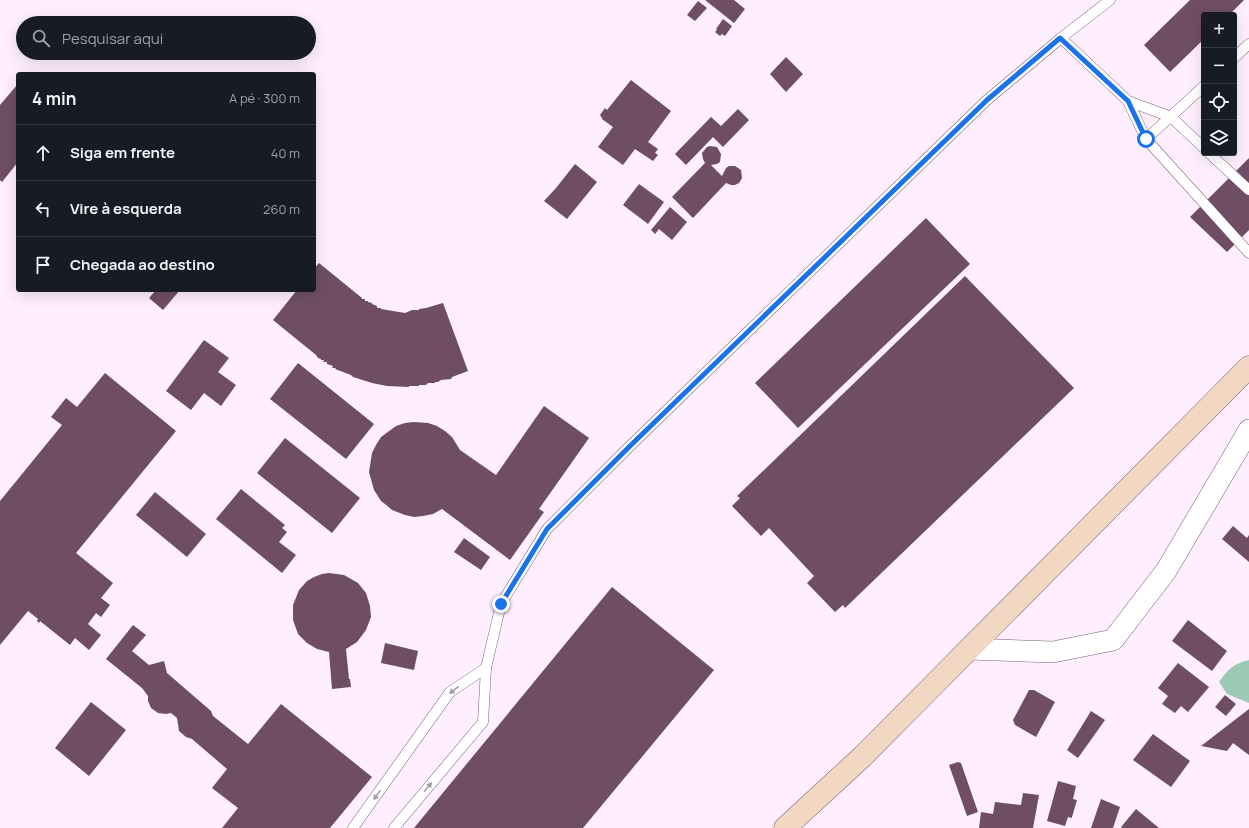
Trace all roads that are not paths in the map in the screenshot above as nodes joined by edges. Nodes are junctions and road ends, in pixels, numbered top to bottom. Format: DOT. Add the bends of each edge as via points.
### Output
graph roads {
  1 [pos="1110,0"];
  2 [pos="1060,38"];
  3 [pos="1249,44"];
  4 [pos="1237,55"];
  5 [pos="1201,89"];
  6 [pos="1128,101"];
  7 [pos="1171,117"];
  8 [pos="1146,139"];
  9 [pos="1201,145"];
  10 [pos="1212,156"];
  11 [pos="1249,190"];
  12 [pos="1249,253"];
  13 [pos="1249,367"];
  14 [pos="1249,430"];
  15 [pos="970,649"];
  16 [pos="486,668"];
  17 [pos="353,828"];
  18 [pos="394,828"];
  19 [pos="785,828"];
  1 -- 2 [label="lane"];
  2 -- 6 [label="lane"];
  2 -- 16 [label="lane" via="987,100 547,529 501,604"];
  3 -- 4 [label="lane"];
  5 -- 7 [label="lane"];
  6 -- 7 [label="lane"];
  6 -- 8 [label="lane"];
  7 -- 8 [label="lane"];
  7 -- 9 [label="lane"];
  8 -- 12 [label="lane"];
  10 -- 11 [label="lane"];
  13 -- 15 [label="main road"];
  14 -- 15 [label="street" via="1166,571 1113,640 1053,652"];
  15 -- 19 [label="main road" via="863,756"];
  16 -- 17 [label="lane, one-way" via="450,692"];
  18 -- 16 [label="lane, one-way" via="483,722"];
}
